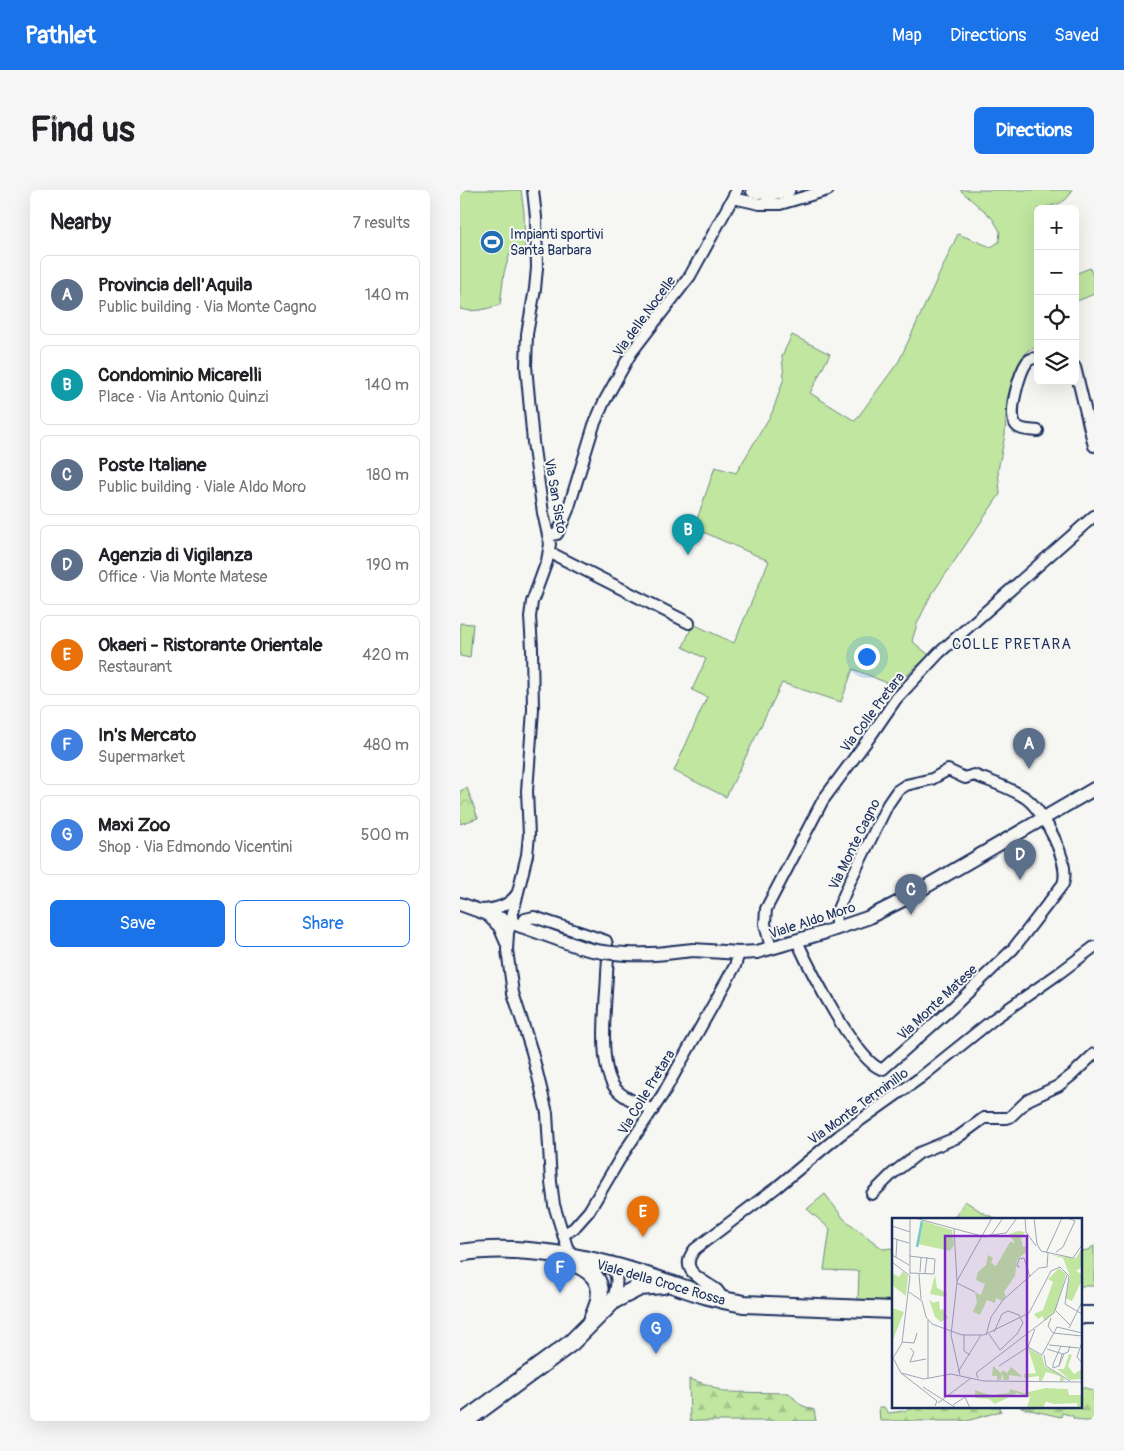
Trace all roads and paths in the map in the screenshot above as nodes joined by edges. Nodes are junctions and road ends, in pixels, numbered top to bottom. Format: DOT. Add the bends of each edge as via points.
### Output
graph roads {
  1 [pos="533,190"];
  2 [pos="754,190"];
  3 [pos="787,190"];
  4 [pos="828,190"];
  5 [pos="735,194"];
  6 [pos="1034,358"];
  7 [pos="1079,384"];
  8 [pos="1038,431"];
  9 [pos="1094,446"];
  10 [pos="1094,516"];
  11 [pos="549,536"];
  12 [pos="549,552"];
  13 [pos="689,623"];
  14 [pos="1094,789"];
  15 [pos="1043,820"];
  16 [pos="518,893"];
  17 [pos="460,904"];
  18 [pos="481,912"];
  19 [pos="516,925"];
  20 [pos="837,928"];
  21 [pos="797,941"];
  22 [pos="506,946"];
  23 [pos="1094,947"];
  24 [pos="772,948"];
  25 [pos="740,953"];
  26 [pos="1094,1054"];
  27 [pos="653,1110"];
  28 [pos="872,1194"];
  29 [pos="563,1237"];
  30 [pos="460,1253"];
  31 [pos="552,1254"];
  32 [pos="574,1258"];
  33 [pos="609,1266"];
  34 [pos="680,1288"];
  35 [pos="719,1300"];
  36 [pos="611,1303"];
  37 [pos="892,1310"];
  38 [pos="587,1327"];
  39 [pos="465,1421"];
  1 -- 11 [label="street, Via San Sisto" via="537,268 526,334 526,366 533,442"];
  2 -- 3 [label="main road"];
  4 -- 5 [label="street" via="780,204 760,204"];
  5 -- 11 [label="street, Via delle Nocelle" via="690,276 632,353 604,402 568,510 557,534"];
  6 -- 8 [label="street" via="1027,362 1013,411 1016,426"];
  7 -- 9 [label="street"];
  10 -- 24 [label="street, Via Colle Pretara" via="939,653 896,699 823,800 766,909 765,924"];
  11 -- 12 [label="street, Via San Sisto"];
  12 -- 13 [label="street"];
  12 -- 16 [label="street, Via San Sisto" via="530,617 533,710 527,790 529,834"];
  14 -- 15 [label="street, Viale Aldo Moro"];
  15 -- 20 [label="street, Viale Aldo Moro" via="888,908"];
  15 -- 20 [label="street, Via Monte Cagno" via="1026,798 974,775 962,777 948,770 932,779 906,784 888,804 850,880 837,910"];
  15 -- 21 [label="street, Via Monte Matese" via="1062,856 1066,873 1063,884 1013,949 883,1069 874,1066 838,1020"];
  16 -- 18 [label="street" via="499,908"];
  16 -- 19 [label="street, Via San Sisto"];
  17 -- 18 [label="street, Viale Aldo Moro"];
  18 -- 19 [label="street, Viale Aldo Moro"];
  18 -- 22 [label="street, Via San Sisto" via="499,927"];
  19 -- 22 [label="street, Via San Sisto"];
  19 -- 25 [label="street, Viale Aldo Moro, bridge" via="597,951 644,954 705,950"];
  19 -- 27 [label="street" via="532,916 606,941 604,1045 609,1075 620,1093"];
  20 -- 21 [label="street, Viale Aldo Moro"];
  21 -- 24 [label="street, Viale Aldo Moro"];
  22 -- 29 [label="street, Via San Sisto" via="512,990 547,1113 552,1195"];
  23 -- 35 [label="street, Via Monte Terminillo" via="841,1134 695,1249 690,1258 690,1271 719,1291"];
  24 -- 25 [label="street, Viale Aldo Moro"];
  25 -- 27 [label="street, Via Colle Pretara"];
  26 -- 28 [label="street" via="1072,1076 1028,1100 1010,1116 984,1118 958,1137 911,1158"];
  27 -- 29 [label="street, Via Colle Pretara" via="586,1214"];
  29 -- 31 [label="street" via="562,1251"];
  29 -- 32 [label="street, Via San Sisto"];
  30 -- 31 [label="main road, Viale della Croce Rossa" via="500,1250"];
  31 -- 32 [label="main road, Viale della Croce Rossa"];
  31 -- 38 [label="main road" via="583,1267 598,1283 601,1291 599,1302"];
  32 -- 33 [label="main road, Viale della Croce Rossa"];
  33 -- 34 [label="main road, Viale della Croce Rossa"];
  33 -- 36 [label="street" via="617,1280"];
  34 -- 35 [label="main road, Viale della Croce Rossa"];
  34 -- 36 [label="main road" via="646,1286"];
  35 -- 37 [label="main road, Viale della Croce Rossa" via="758,1306"];
  36 -- 38 [label="main road"];
  38 -- 39 [label="main road" via="576,1339"];
}
